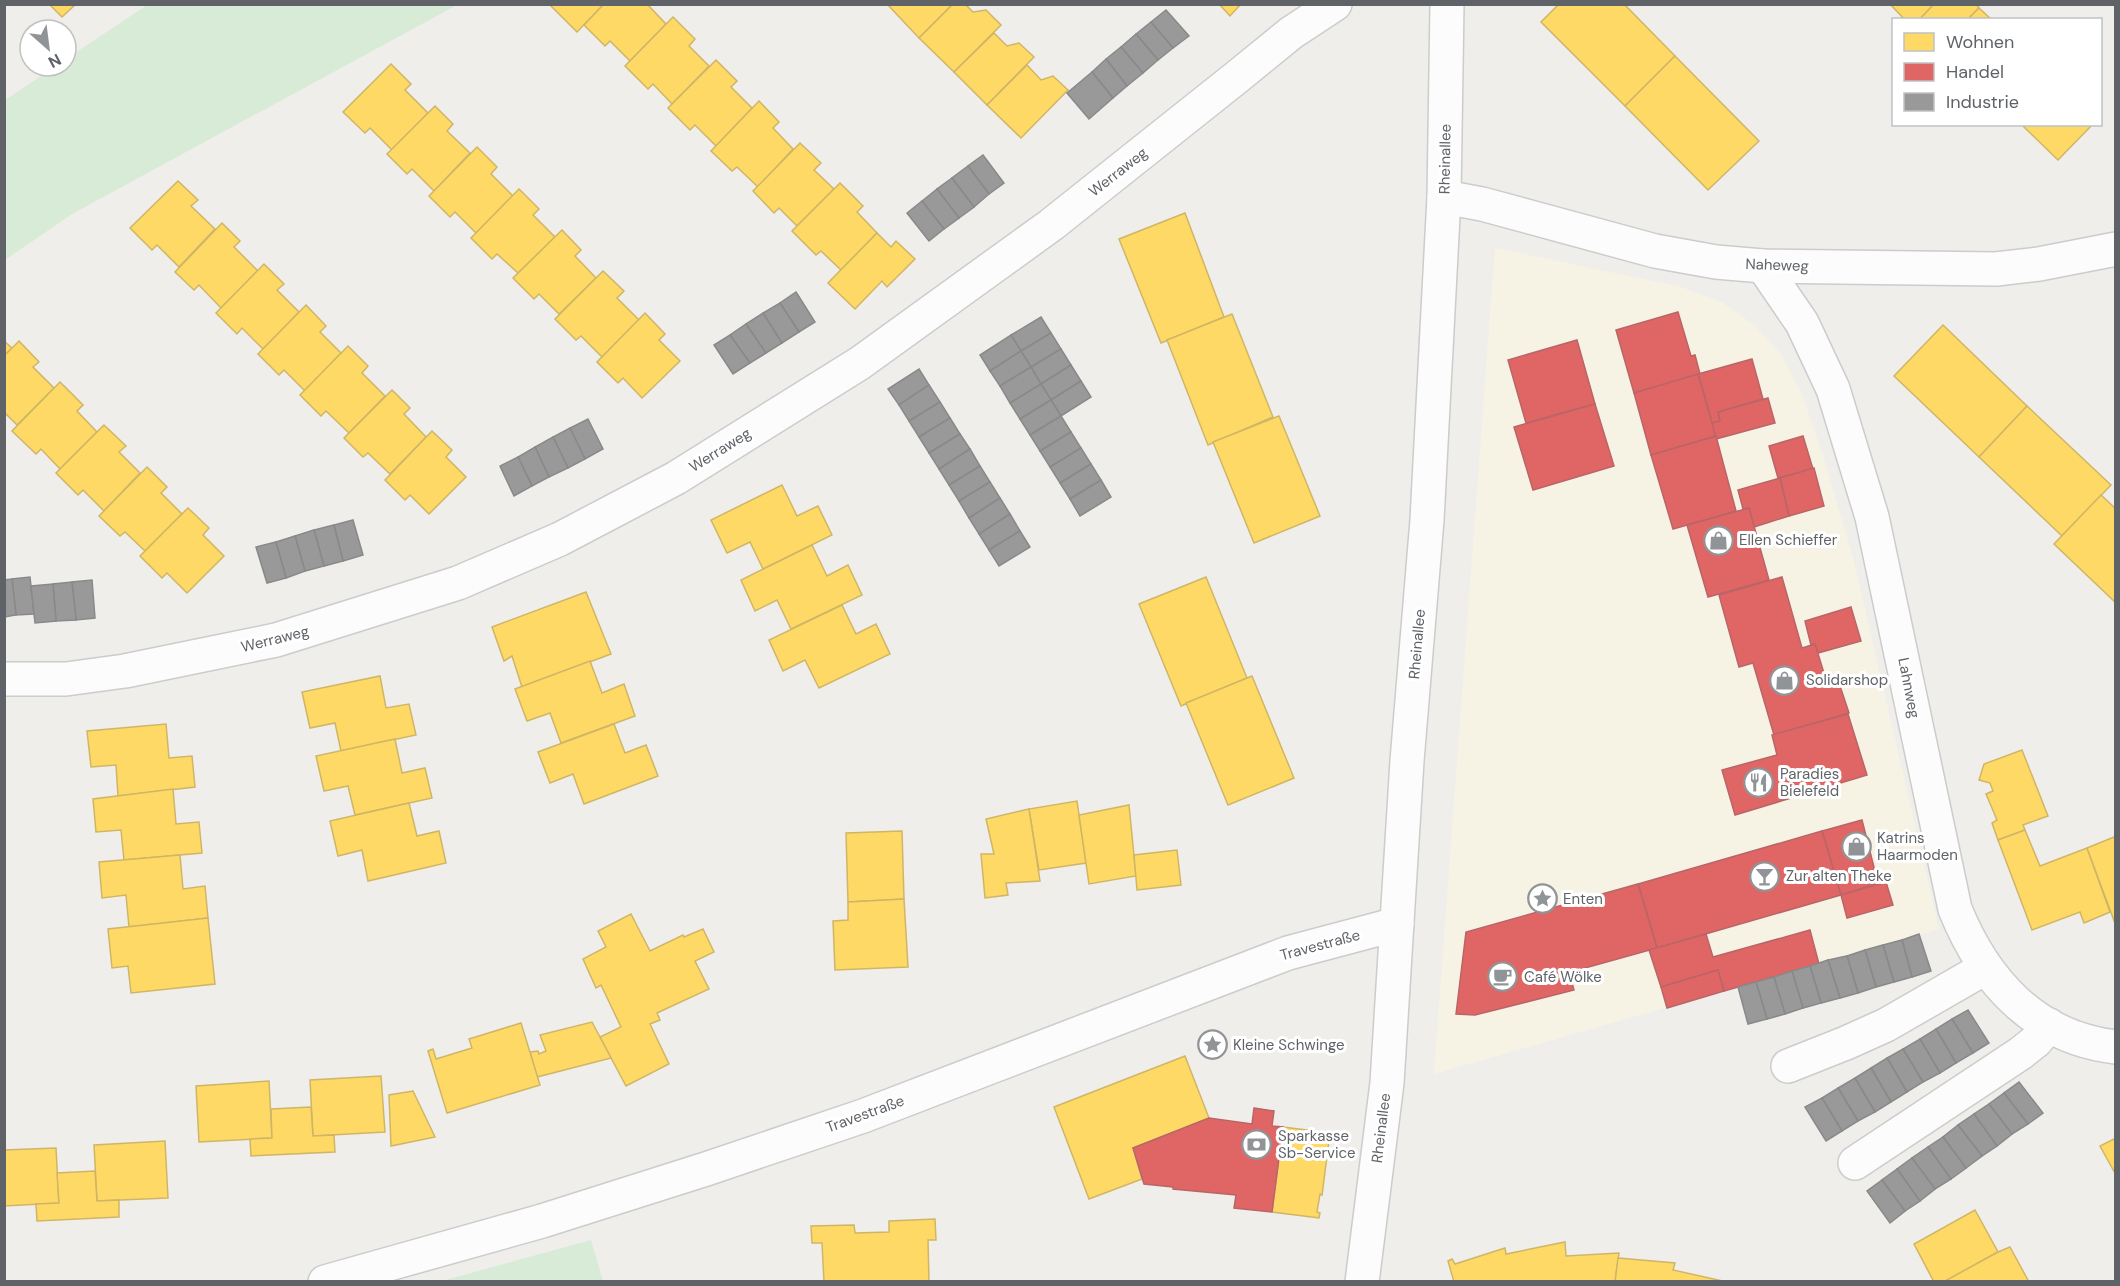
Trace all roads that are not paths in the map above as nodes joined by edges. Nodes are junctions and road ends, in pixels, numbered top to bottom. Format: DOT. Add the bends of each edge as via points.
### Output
graph roads {
  1 [pos="1335,4"];
  2 [pos="1447,4"];
  3 [pos="1444,197"];
  4 [pos="2115,249"];
  5 [pos="1763,266"];
  6 [pos="4,679"];
  7 [pos="1397,924"];
  8 [pos="1985,968"];
  9 [pos="2049,1025"];
  10 [pos="2115,1047"];
  11 [pos="1788,1066"];
  12 [pos="1855,1163"];
  13 [pos="325,1281"];
  14 [pos="1362,1281"];
  1 -- 6 [label="street, Werraweg" via="1291,33 1051,225 860,363 676,478 560,539 458,583 276,640 66,679"];
  2 -- 3 [label="street, Rheinallee"];
  3 -- 5 [label="street, Naheweg" via="1655,251"];
  3 -- 7 [label="street, Rheinallee" via="1427,520"];
  4 -- 5 [label="street, Naheweg" via="1996,269"];
  5 -- 8 [label="street, Lahnweg" via="1802,324 1833,389 1884,566 1955,909"];
  7 -- 13 [label="street, Travestraße" via="1288,953 862,1116 706,1169 542,1221"];
  7 -- 14 [label="street, Rheinallee" via="1387,1083"];
  8 -- 9 [label="street, Lahnweg" via="2010,997"];
  8 -- 11 [label="street" via="1886,1025"];
  9 -- 10 [label="street, Lahnweg" via="2091,1045"];
  9 -- 12 [label="street" via="2021,1053"];
}
